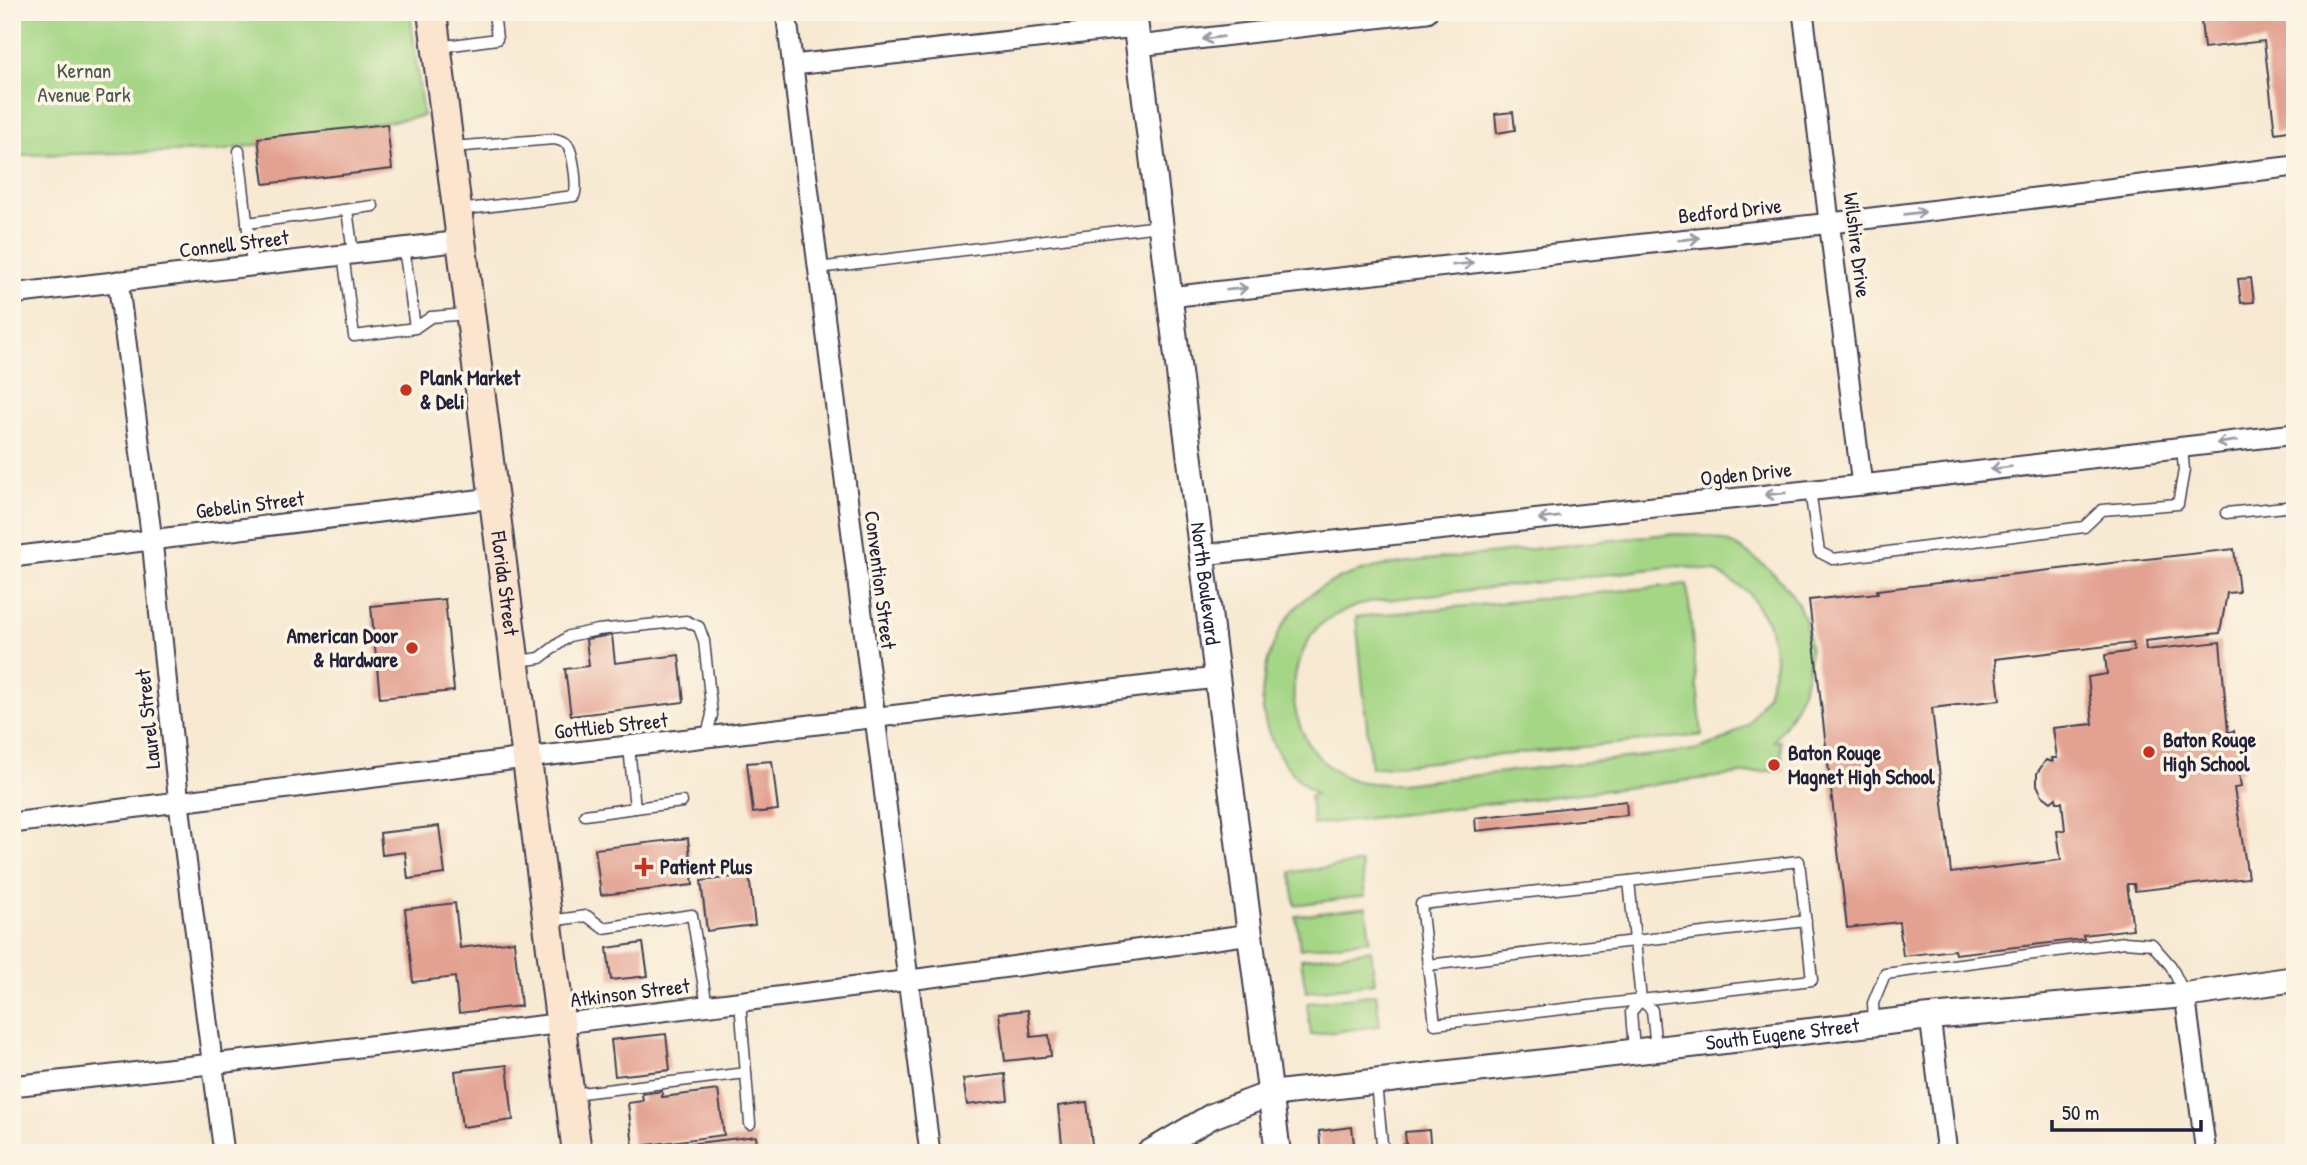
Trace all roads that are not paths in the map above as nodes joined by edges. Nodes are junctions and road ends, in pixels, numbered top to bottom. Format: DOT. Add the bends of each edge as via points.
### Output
graph roads {
  1 [pos="432,12"];
  2 [pos="494,12"];
  3 [pos="786,12"];
  4 [pos="1427,12"];
  5 [pos="1803,12"];
  6 [pos="1136,28"];
  7 [pos="437,47"];
  8 [pos="793,65"];
  9 [pos="450,147"];
  10 [pos="239,151"];
  11 [pos="2295,166"];
  12 [pos="373,206"];
  13 [pos="347,210"];
  14 [pos="458,210"];
  15 [pos="247,223"];
  16 [pos="1831,223"];
  17 [pos="1160,225"];
  18 [pos="462,241"];
  19 [pos="404,247"];
  20 [pos="348,254"];
  21 [pos="252,265"];
  22 [pos="818,268"];
  23 [pos="118,281"];
  24 [pos="12,294"];
  25 [pos="1169,297"];
  26 [pos="471,313"];
  27 [pos="415,328"];
  28 [pos="2295,434"];
  29 [pos="2182,447"];
  30 [pos="1863,485"];
  31 [pos="1810,490"];
  32 [pos="493,498"];
  33 [pos="2295,506"];
  34 [pos="2226,513"];
  35 [pos="152,540"];
  36 [pos="1201,555"];
  37 [pos="12,557"];
  38 [pos="513,662"];
  39 [pos="1216,678"];
  40 [pos="874,719"];
  41 [pos="706,738"];
  42 [pos="629,747"];
  43 [pos="525,758"];
  44 [pos="682,802"];
  45 [pos="179,804"];
  46 [pos="635,808"];
  47 [pos="585,815"];
  48 [pos="12,823"];
  49 [pos="1629,881"];
  50 [pos="547,921"];
  51 [pos="1806,921"];
  52 [pos="1251,934"];
  53 [pos="1635,940"];
  54 [pos="1428,965"];
  55 [pos="2295,979"];
  56 [pos="908,982"];
  57 [pos="2185,995"];
  58 [pos="1641,1000"];
  59 [pos="740,1002"];
  60 [pos="707,1006"];
  61 [pos="1930,1017"];
  62 [pos="1874,1023"];
  63 [pos="560,1024"];
  64 [pos="1645,1050"];
  65 [pos="212,1064"];
  66 [pos="746,1073"];
  67 [pos="1375,1082"];
  68 [pos="12,1086"];
  69 [pos="569,1094"];
  70 [pos="1270,1094"];
  71 [pos="750,1124"];
  72 [pos="224,1153"];
  73 [pos="577,1153"];
  74 [pos="930,1153"];
  75 [pos="1149,1153"];
  76 [pos="1278,1153"];
  77 [pos="1383,1153"];
  78 [pos="1947,1153"];
  79 [pos="2206,1153"];
  1 -- 7 [label="main road, Florida Street"];
  2 -- 7 [label="lane" via="497,39"];
  3 -- 8 [label="street, Convention Street"];
  4 -- 6 [label="street, one-way"];
  5 -- 16 [label="street, Wilshire Drive"];
  6 -- 8 [label="street"];
  6 -- 17 [label="street, North Boulevard"];
  7 -- 9 [label="main road, Florida Street"];
  8 -- 22 [label="street, Convention Street"];
  9 -- 14 [label="main road, Florida Street"];
  9 -- 14 [label="lane" via="565,142 577,189 566,197"];
  10 -- 15 [label="lane"];
  16 -- 11 [label="street, Bedford Drive, one-way"];
  12 -- 13 [label="lane"];
  13 -- 15 [label="lane"];
  13 -- 20 [label="lane"];
  14 -- 18 [label="main road, Florida Street"];
  15 -- 21 [label="lane"];
  25 -- 16 [label="street, Bedford Drive, one-way"];
  16 -- 30 [label="street, Wilshire Drive"];
  17 -- 22 [label="lane"];
  17 -- 25 [label="street, North Boulevard"];
  18 -- 19 [label="street, Connell Street"];
  18 -- 26 [label="main road, Florida Street"];
  19 -- 20 [label="street, Connell Street"];
  19 -- 27 [label="lane"];
  20 -- 21 [label="street, Connell Street"];
  20 -- 27 [label="lane" via="354,336"];
  21 -- 23 [label="street, Connell Street"];
  22 -- 40 [label="street, Convention Street"];
  23 -- 24 [label="street, Connell Street"];
  23 -- 35 [label="street, Laurel Street"];
  25 -- 36 [label="street, North Boulevard"];
  26 -- 27 [label="lane" via="431,317"];
  26 -- 32 [label="main road, Florida Street"];
  28 -- 29 [label="street, Ogden Drive, one-way"];
  29 -- 30 [label="street, Ogden Drive, one-way"];
  29 -- 31 [label="lane" via="2184,470 2178,504 2102,510 2084,527 1833,559 1819,552"];
  30 -- 31 [label="street, Ogden Drive"];
  31 -- 36 [label="street, Ogden Drive, one-way"];
  32 -- 35 [label="street, Gebelin Street"];
  32 -- 38 [label="main road, Florida Street"];
  33 -- 34 [label="lane"];
  35 -- 37 [label="street, Gebelin Street"];
  35 -- 45 [label="street, Laurel Street"];
  36 -- 39 [label="street, North Boulevard"];
  38 -- 41 [label="lane" via="540,658 569,636 687,621 699,628 704,641 712,715"];
  38 -- 43 [label="main road, Florida Street"];
  39 -- 40 [label="street, Gottlieb Street"];
  39 -- 52 [label="street, North Boulevard"];
  40 -- 41 [label="street, Gottlieb Street"];
  40 -- 56 [label="street, Convention Street"];
  41 -- 42 [label="street, Gottlieb Street"];
  42 -- 43 [label="street, Gottlieb Street"];
  42 -- 46 [label="lane"];
  43 -- 45 [label="street, Gottlieb Street"];
  43 -- 50 [label="main road, Florida Street"];
  44 -- 46 [label="lane"];
  45 -- 48 [label="street, Gottlieb Street"];
  45 -- 65 [label="street, Laurel Street"];
  46 -- 47 [label="lane"];
  49 -- 51 [label="lane" via="1799,861"];
  49 -- 53 [label="lane"];
  49 -- 54 [label="lane" via="1422,904"];
  50 -- 60 [label="lane" via="587,916 603,928 692,915"];
  50 -- 63 [label="main road, Florida Street"];
  51 -- 53 [label="lane"];
  51 -- 58 [label="lane" via="1812,979"];
  52 -- 56 [label="street, Atkinson Street"];
  52 -- 70 [label="street, North Boulevard"];
  53 -- 54 [label="lane"];
  53 -- 58 [label="lane"];
  54 -- 58 [label="lane" via="1435,1024"];
  55 -- 57 [label="street, South Eugene Street"];
  56 -- 59 [label="street, Atkinson Street"];
  56 -- 74 [label="street, Convention Street"];
  57 -- 61 [label="street, South Eugene Street"];
  57 -- 62 [label="lane" via="2171,966 2152,944 2124,942 1885,974 1873,1003"];
  57 -- 79 [label="street"];
  58 -- 64 [label="lane" via="1652,1010"];
  58 -- 64 [label="lane" via="1631,1012"];
  59 -- 60 [label="street, Atkinson Street"];
  59 -- 66 [label="lane"];
  60 -- 63 [label="street, Atkinson Street"];
  61 -- 62 [label="street, South Eugene Street"];
  61 -- 78 [label="street"];
  62 -- 64 [label="street, South Eugene Street"];
  63 -- 65 [label="street, Atkinson Street"];
  63 -- 69 [label="main road, Florida Street"];
  64 -- 67 [label="street, South Eugene Street"];
  65 -- 68 [label="street, Atkinson Street"];
  65 -- 72 [label="street, Laurel Street"];
  66 -- 69 [label="lane"];
  66 -- 71 [label="lane"];
  67 -- 70 [label="street, South Eugene Street"];
  67 -- 77 [label="lane"];
  69 -- 73 [label="main road, Florida Street"];
  70 -- 75 [label="street, South Eugene Street" via="1212,1116"];
  70 -- 76 [label="street, North Boulevard"];
}
